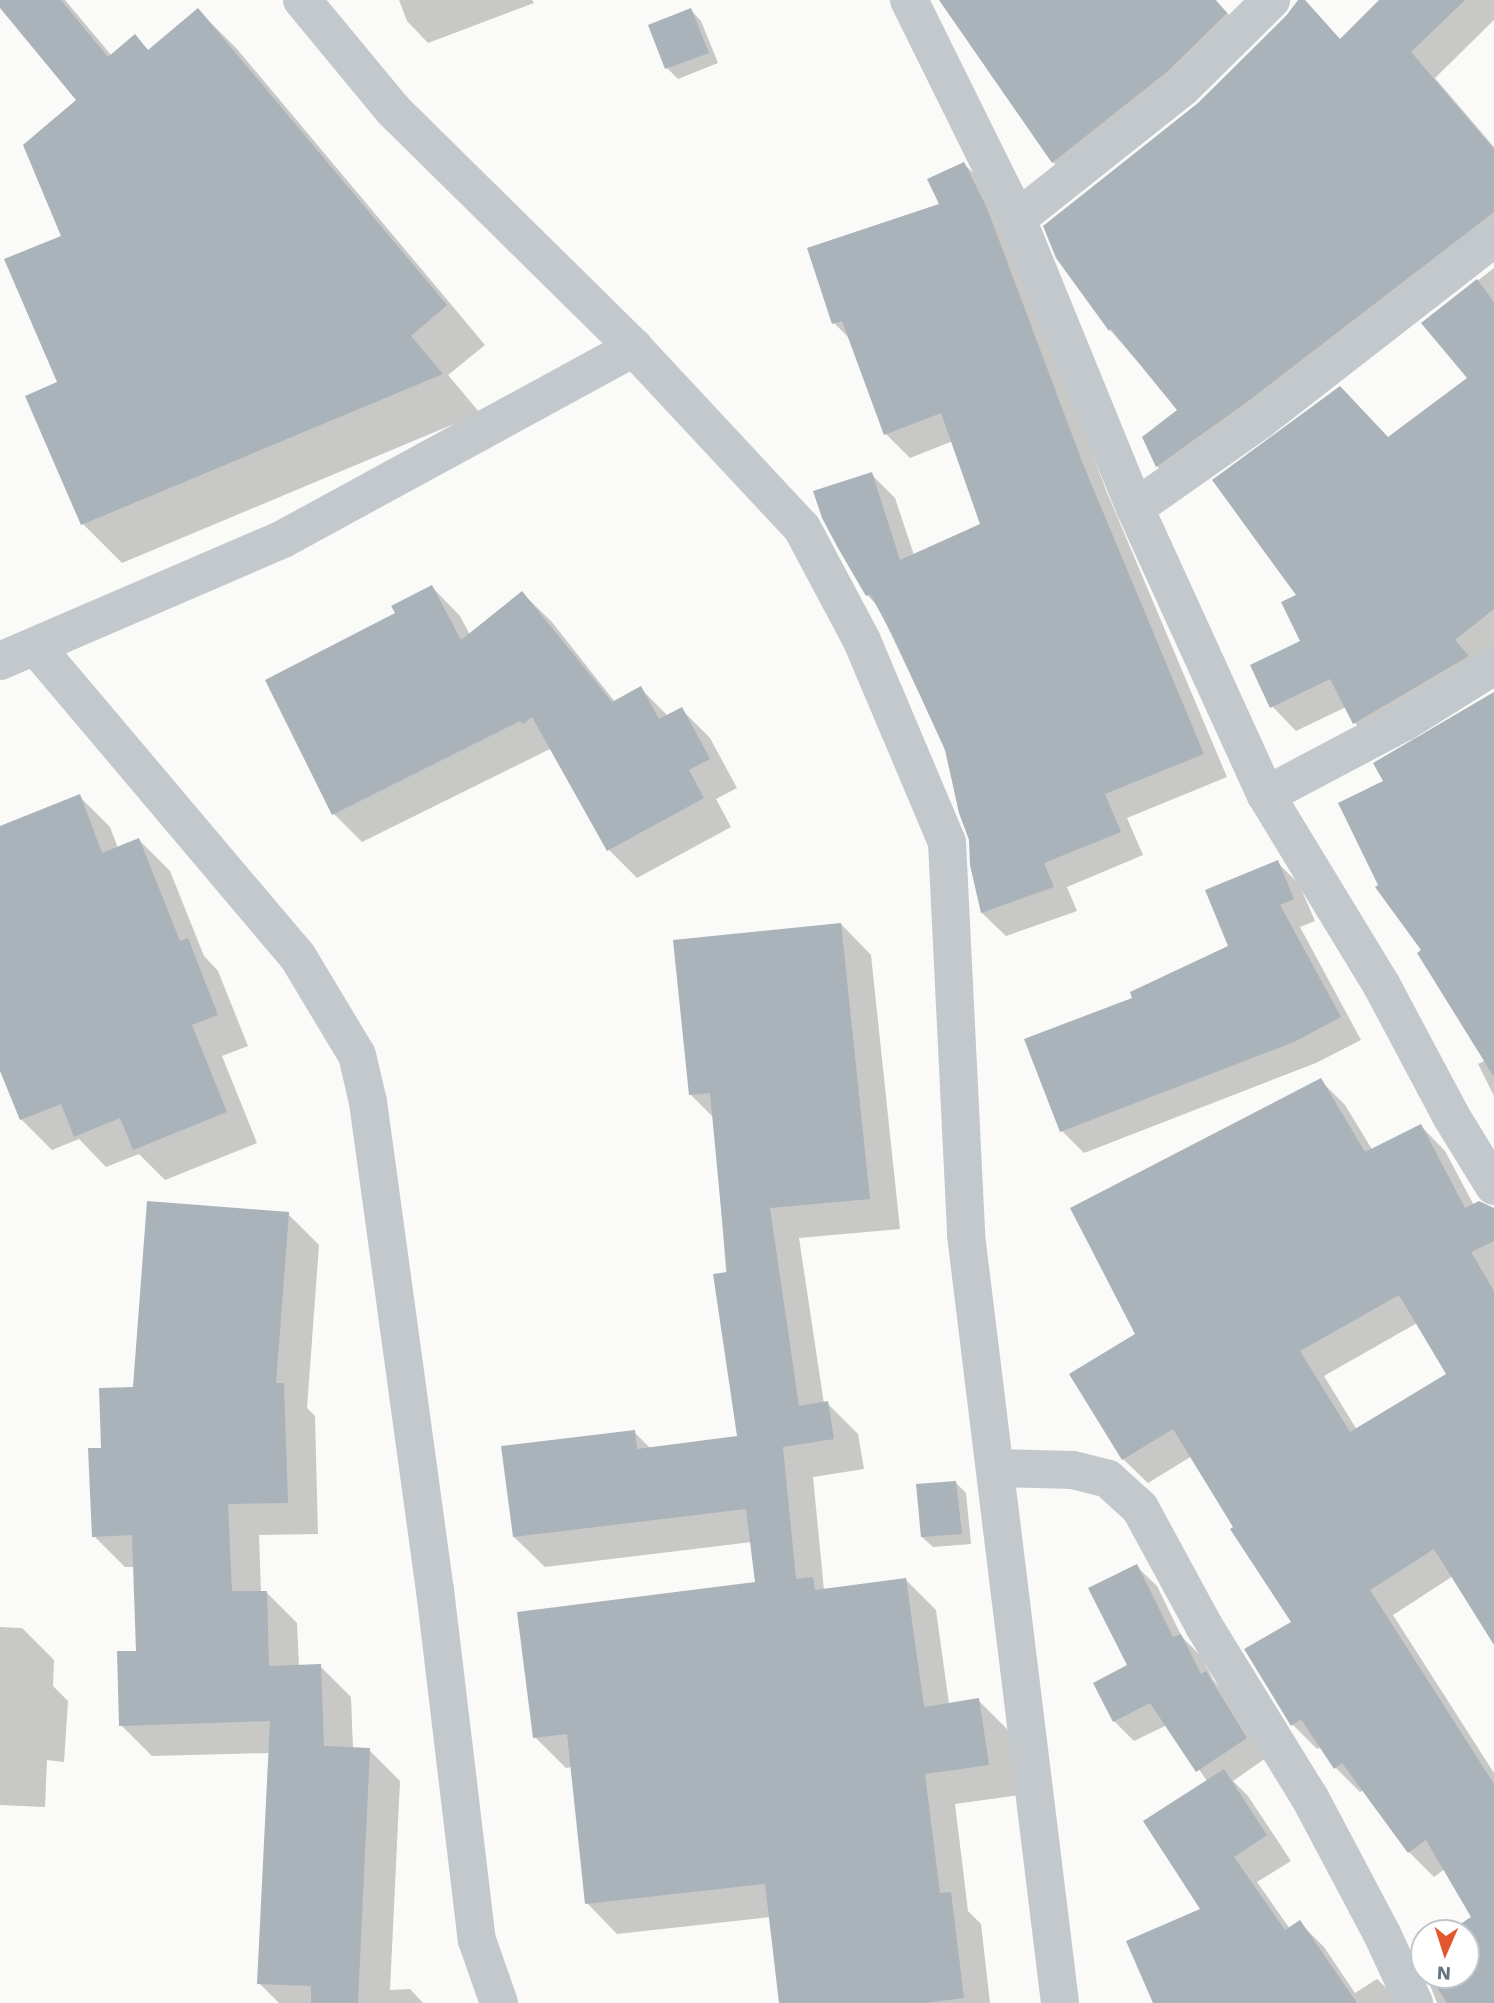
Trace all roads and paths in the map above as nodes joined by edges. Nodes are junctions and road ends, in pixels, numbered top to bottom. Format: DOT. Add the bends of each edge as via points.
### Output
graph roads {
  1 [pos="302,0"];
  2 [pos="908,0"];
  3 [pos="1271,0"];
  4 [pos="1017,219"];
  5 [pos="1494,238"];
  6 [pos="634,348"];
  7 [pos="1135,508"];
  8 [pos="36,647"];
  9 [pos="0,661"];
  10 [pos="1494,666"];
  11 [pos="1266,795"];
  12 [pos="1494,1186"];
  13 [pos="996,1468"];
  14 [pos="499,2003"];
  15 [pos="1059,2003"];
  16 [pos="1413,2003"];
  1 -- 6 [label="street" via="393,110"];
  2 -- 4 [label="street"];
  3 -- 4 [label="street" via="1183,87"];
  4 -- 7 [label="street"];
  5 -- 7 [label="street" via="1260,420"];
  6 -- 8 [label="street" via="283,539"];
  6 -- 13 [label="street" via="802,528 862,641 947,842 966,1234"];
  7 -- 11 [label="street"];
  8 -- 9 [label="street"];
  8 -- 14 [label="street" via="298,957 357,1055 368,1102 435,1590 477,1940"];
  10 -- 11 [label="street" via="1404,722"];
  11 -- 12 [label="street" via="1382,986"];
  13 -- 15 [label="street"];
  13 -- 16 [label="street" via="1073,1470 1108,1479 1140,1508 1204,1626 1310,1798"];
}
